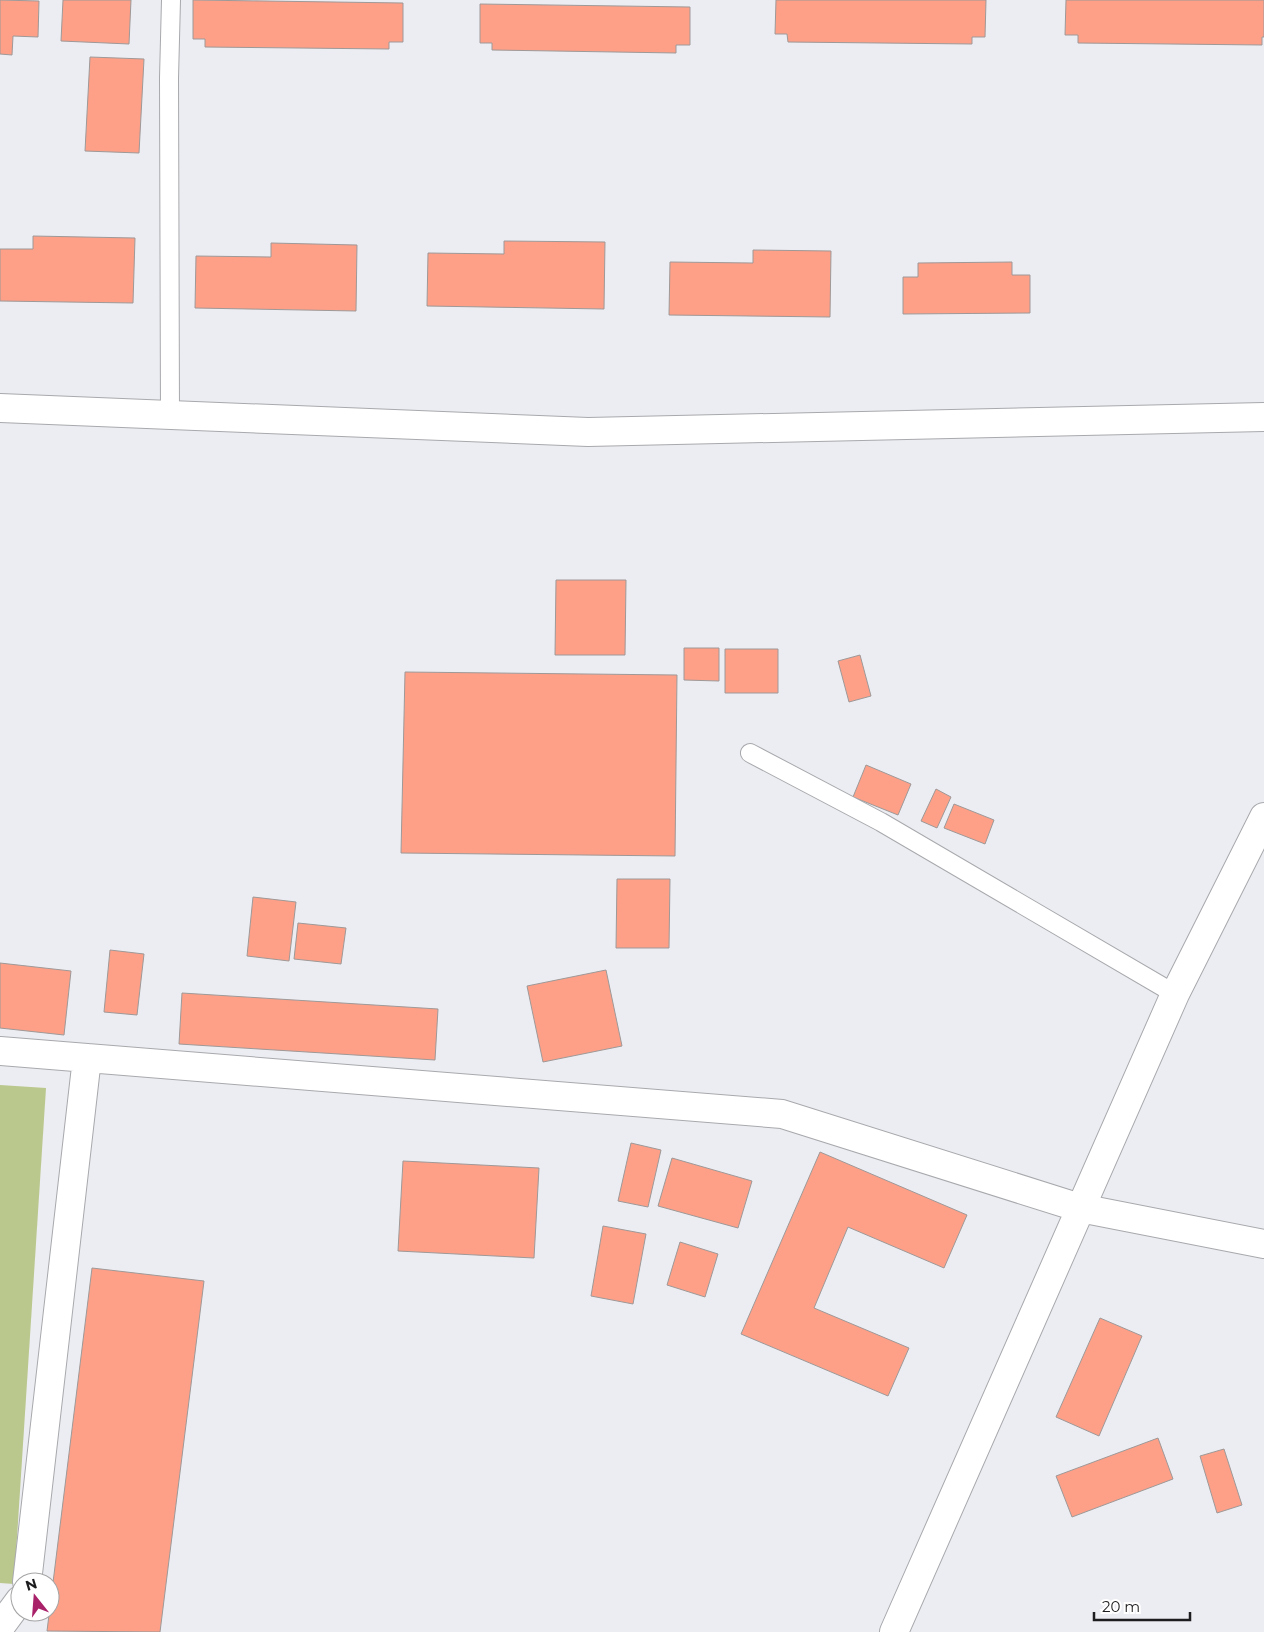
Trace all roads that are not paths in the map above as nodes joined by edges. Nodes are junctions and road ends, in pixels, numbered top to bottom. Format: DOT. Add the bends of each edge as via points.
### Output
graph roads {
  1 [pos="171,0"];
  2 [pos="0,408"];
  3 [pos="170,415"];
  4 [pos="1264,418"];
  5 [pos="750,752"];
  6 [pos="1264,817"];
  7 [pos="1174,994"];
  8 [pos="0,1051"];
  9 [pos="87,1058"];
  10 [pos="1080,1208"];
  11 [pos="1264,1244"];
  12 [pos="28,1572"];
  13 [pos="10,1614"];
  14 [pos="0,1627"];
  15 [pos="894,1632"];
  1 -- 3 [label="lane"];
  2 -- 3 [label="street"];
  3 -- 4 [label="street" via="588,432"];
  5 -- 7 [label="lane" via="881,822"];
  6 -- 7 [label="street"];
  7 -- 10 [label="street"];
  8 -- 9 [label="street"];
  9 -- 10 [label="street" via="782,1114"];
  9 -- 12 [label="street"];
  10 -- 11 [label="street"];
  10 -- 15 [label="street"];
  13 -- 14 [label="street"];
}
